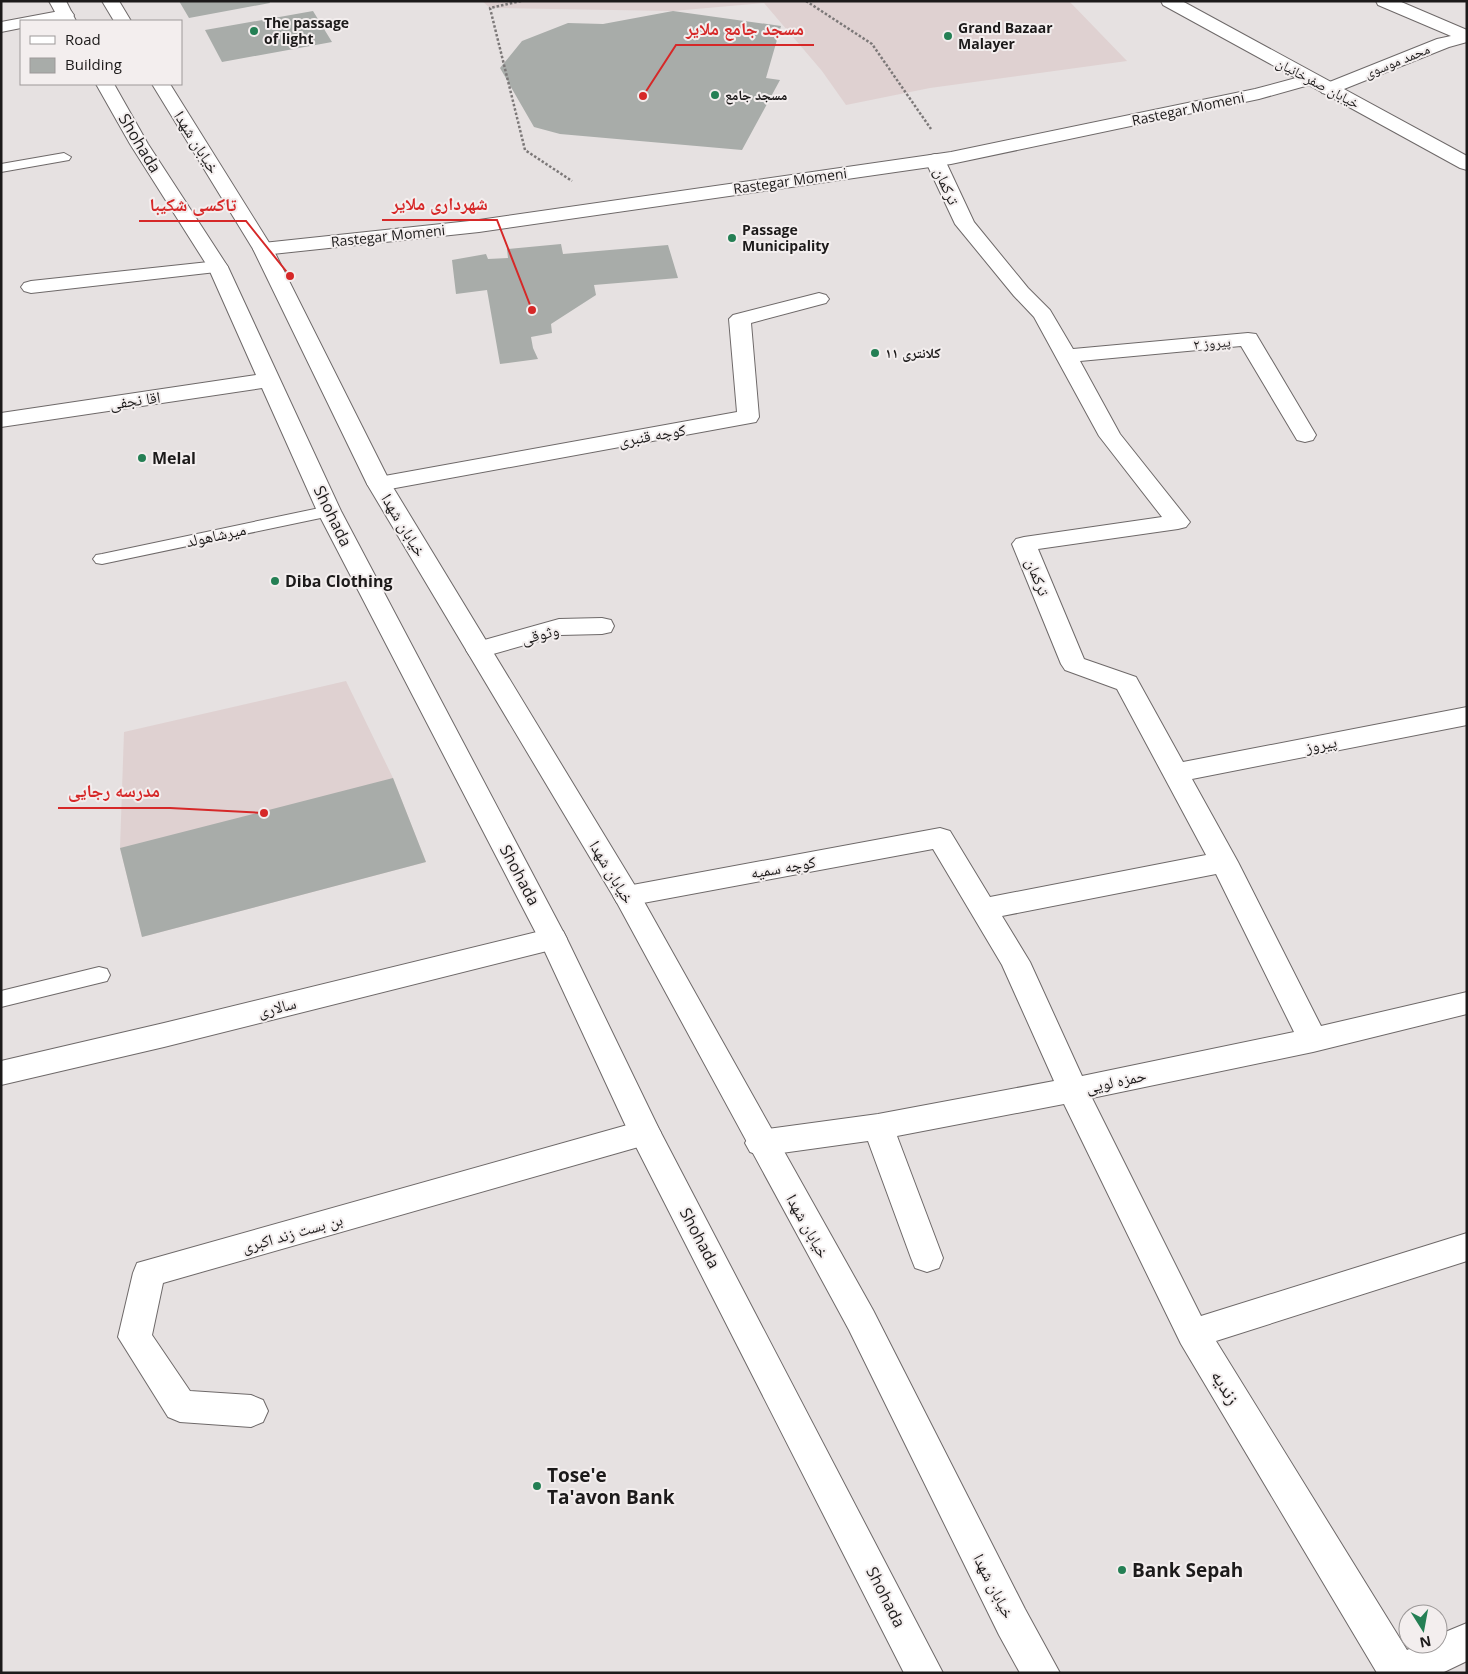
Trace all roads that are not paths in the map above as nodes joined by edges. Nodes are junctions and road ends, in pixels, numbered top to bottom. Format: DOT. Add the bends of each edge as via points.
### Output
graph roads {
  1 [pos="110,1"];
  2 [pos="1169,1"];
  3 [pos="1384,1"];
  4 [pos="63,12"];
  5 [pos="35,20"];
  6 [pos="121,20"];
  7 [pos="20,23"];
  8 [pos="1,27"];
  9 [pos="1467,37"];
  10 [pos="1310,79"];
  11 [pos="106,85"];
  12 [pos="162,85"];
  13 [pos="1328,88"];
  14 [pos="64,157"];
  15 [pos="943,159"];
  16 [pos="1467,164"];
  17 [pos="1,168"];
  18 [pos="263,249"];
  19 [pos="218,267"];
  20 [pos="31,287"];
  21 [pos="819,298"];
  22 [pos="1066,356"];
  23 [pos="269,380"];
  24 [pos="1,420"];
  25 [pos="1305,435"];
  26 [pos="379,484"];
  27 [pos="329,511"];
  28 [pos="102,559"];
  29 [pos="602,626"];
  30 [pos="479,650"];
  31 [pos="1467,716"];
  32 [pos="1176,773"];
  33 [pos="940,838"];
  34 [pos="1224,862"];
  35 [pos="627,896"];
  36 [pos="984,909"];
  37 [pos="553,939"];
  38 [pos="98,975"];
  39 [pos="1,999"];
  40 [pos="1467,1003"];
  41 [pos="1314,1040"];
  42 [pos="1,1073"];
  43 [pos="1073,1090"];
  44 [pos="878,1127"];
  45 [pos="645,1133"];
  46 [pos="761,1143"];
  47 [pos="1467,1247"];
  48 [pos="927,1258"];
  49 [pos="1193,1333"];
  50 [pos="251,1411"];
  51 [pos="1467,1641"];
  52 [pos="924,1673"];
  53 [pos="1041,1673"];
  54 [pos="1399,1673"];
  1 -- 6 [label="street"];
  2 -- 10 [label="street, خیابان صفرخانیان"];
  3 -- 9 [label="street"];
  4 -- 5 [label="street"];
  7 -- 8 [label="street"];
  9 -- 13 [label="street, محمد موسوی" via="1443,43"];
  10 -- 13 [label="street, خیابان صفرخانیان"];
  10 -- 15 [label="street, Rastegar Momeni" via="1259,94"];
  11 -- 19 [label="street, Shohada"];
  12 -- 18 [label="street, خیابان شهدا"];
  13 -- 16 [label="street, خیابان صفرخانیان"];
  14 -- 17 [label="lane"];
  15 -- 18 [label="street, Rastegar Momeni" via="479,226"];
  15 -- 22 [label="street, ترکمان" via="965,224 1042,314"];
  18 -- 26 [label="street, خیابان شهدا"];
  19 -- 20 [label="street"];
  19 -- 23 [label="street, Shohada"];
  21 -- 26 [label="street, کوچه قنبری" via="740,319 748,417"];
  22 -- 25 [label="street, پیروز ۲" via="1248,339"];
  22 -- 32 [label="street, ترکمان" via="1110,436 1178,522 1024,544 1074,664 1127,683"];
  23 -- 24 [label="street, اقا نجفی"];
  23 -- 27 [label="street, Shohada"];
  26 -- 30 [label="street, خیابان شهدا"];
  27 -- 28 [label="lane, میرشاهولد"];
  27 -- 37 [label="street, Shohada"];
  29 -- 30 [label="street, وثوقی" via="559,627"];
  30 -- 35 [label="street, خیابان شهدا"];
  31 -- 32 [label="street, پیروز"];
  32 -- 34 [label="street, ترکمان"];
  33 -- 35 [label="street, کوچه سمیه"];
  33 -- 36 [label="street, زندیه"];
  34 -- 36 [label="street"];
  34 -- 41 [label="street, ترکمان"];
  35 -- 46 [label="street, خیابان شهدا"];
  36 -- 43 [label="street, زندیه" via="1015,962"];
  37 -- 42 [label="street, سالاری"];
  37 -- 45 [label="street, Shohada"];
  38 -- 39 [label="lane"];
  40 -- 41 [label="street, حمزه لویی"];
  41 -- 43 [label="street, حمزه لویی"];
  43 -- 44 [label="street, حمزه لویی"];
  43 -- 49 [label="street, زندیه"];
  44 -- 46 [label="street, حمزه لویی"];
  44 -- 48 [label="street"];
  45 -- 50 [label="street, بن بست زند اکبری" via="149,1273 135,1337 180,1406"];
  45 -- 52 [label="street, Shohada"];
  46 -- 53 [label="street, خیابان شهدا" via="861,1320 1012,1622"];
  47 -- 49 [label="street"];
  49 -- 54 [label="street, زندیه"];
  51 -- 54 [label="street"];
}
